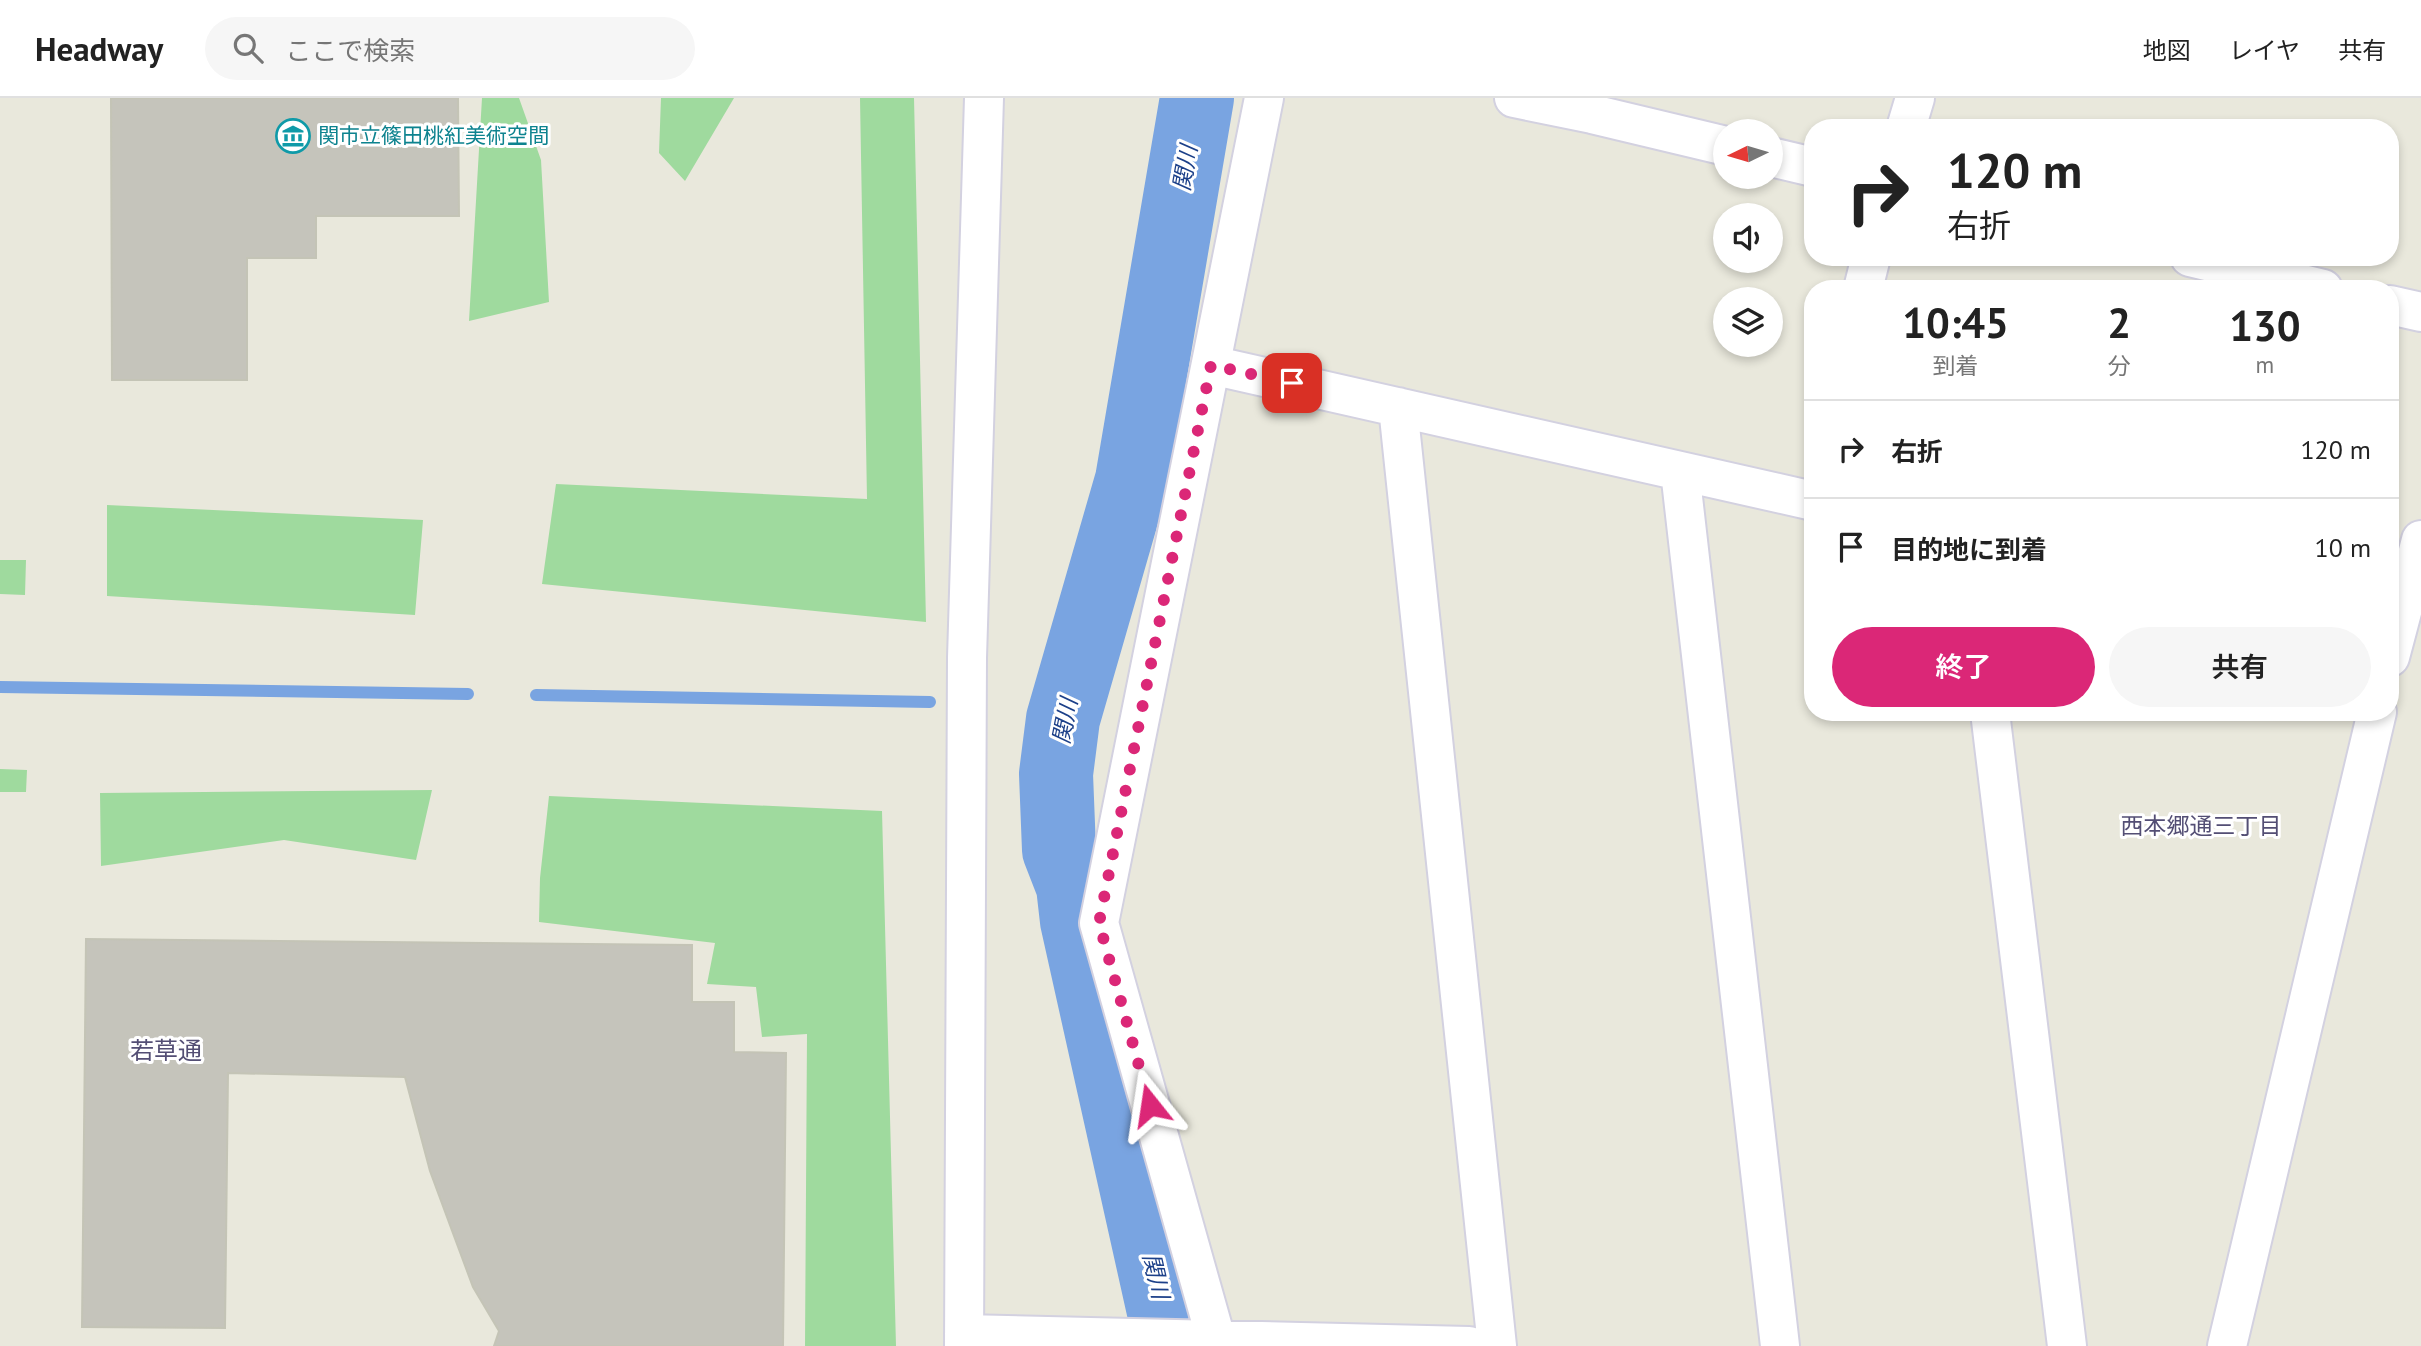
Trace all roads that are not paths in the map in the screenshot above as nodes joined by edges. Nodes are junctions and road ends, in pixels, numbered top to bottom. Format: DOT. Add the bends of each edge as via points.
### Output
graph roads {
  1 [pos="984,98"];
  2 [pos="1264,98"];
  3 [pos="1514,98"];
  4 [pos="1914,98"];
  5 [pos="1593,106"];
  6 [pos="1908,119"];
  7 [pos="1713,142"];
  8 [pos="1783,160"];
  9 [pos="1804,165"];
  10 [pos="2227,266"];
  11 [pos="2285,280"];
  12 [pos="2399,307"];
  13 [pos="2421,312"];
  14 [pos="1211,365"];
  15 [pos="1398,407"];
  16 [pos="1680,471"];
  17 [pos="1804,494"];
  18 [pos="2421,540"];
  19 [pos="2399,617"];
  20 [pos="1991,721"];
  21 [pos="2375,721"];
  22 [pos="964,1340"];
  23 [pos="1217,1342"];
  24 [pos="1469,1346"];
  25 [pos="1497,1346"];
  26 [pos="1780,1346"];
  27 [pos="2067,1346"];
  28 [pos="2227,1346"];
  1 -- 22 [label="street" via="967,659"];
  2 -- 14 [label="street"];
  3 -- 5 [label="street"];
  4 -- 6 [label="street"];
  5 -- 7 [label="street"];
  8 -- 9 [label="street"];
  10 -- 11 [label="street"];
  12 -- 13 [label="street"];
  14 -- 15 [label="street"];
  14 -- 23 [label="street" via="1099,923"];
  15 -- 16 [label="street"];
  15 -- 25 [label="street"];
  16 -- 17 [label="street"];
  16 -- 26 [label="street"];
  18 -- 19 [label="street"];
  20 -- 27 [label="street"];
  21 -- 28 [label="street"];
  22 -- 23 [label="street"];
  23 -- 24 [label="street"];
}
